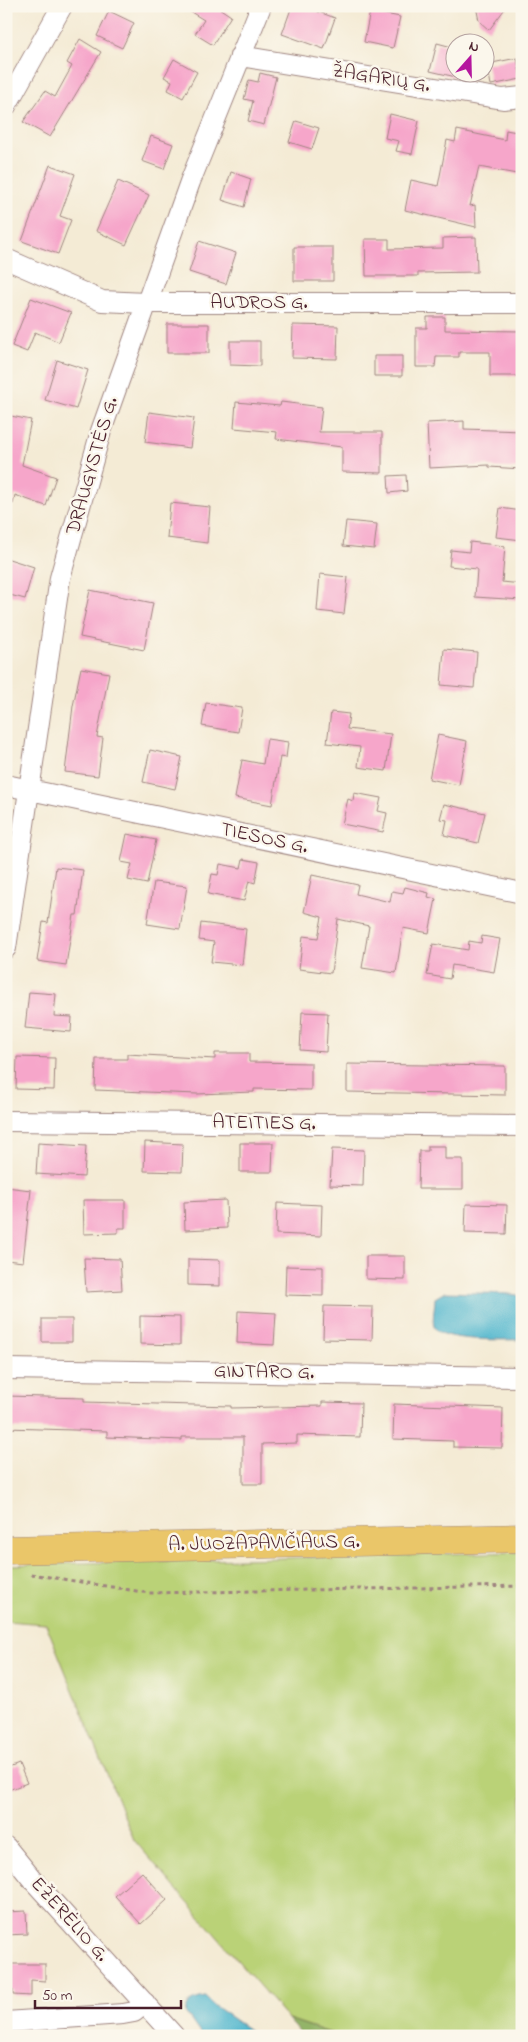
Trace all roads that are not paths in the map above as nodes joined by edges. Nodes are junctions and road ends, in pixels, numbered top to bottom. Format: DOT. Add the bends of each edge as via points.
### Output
graph roads {
  1 [pos="62,6"];
  2 [pos="261,6"];
  3 [pos="240,56"];
  4 [pos="522,97"];
  5 [pos="6,106"];
  6 [pos="6,258"];
  7 [pos="146,303"];
  8 [pos="522,303"];
  9 [pos="6,784"];
  10 [pos="29,790"];
  11 [pos="522,893"];
  12 [pos="6,948"];
  13 [pos="6,1121"];
  14 [pos="522,1126"];
  15 [pos="6,1369"];
  16 [pos="522,1377"];
  17 [pos="522,1538"];
  18 [pos="6,1550"];
  19 [pos="6,1847"];
  20 [pos="145,2003"];
  21 [pos="6,2022"];
  22 [pos="174,2036"];
  1 -- 5 [label="street"];
  2 -- 3 [label="street, DRAUGYSTĖS G."];
  3 -- 4 [label="street, ŽAGARIŲ G." via="503,99"];
  3 -- 7 [label="street, DRAUGYSTĖS G."];
  6 -- 7 [label="street, AUDROS G." via="102,301"];
  7 -- 8 [label="street, AUDROS G."];
  7 -- 10 [label="street, DRAUGYSTĖS G." via="101,432 60,578"];
  9 -- 10 [label="street, TIESOS G."];
  10 -- 11 [label="street, TIESOS G."];
  10 -- 12 [label="street, DRAUGYSTĖS G."];
  13 -- 14 [label="street, ATEITIES G."];
  15 -- 16 [label="street, GINTARO G."];
  17 -- 18 [label="main road, A. JUOZAPAVIČIAUS G."];
  19 -- 20 [label="street, EŽERĖLIO G."];
  20 -- 21 [label="street" via="134,2012 123,2014"];
  20 -- 22 [label="street, EŽERĖLIO G."];
}
